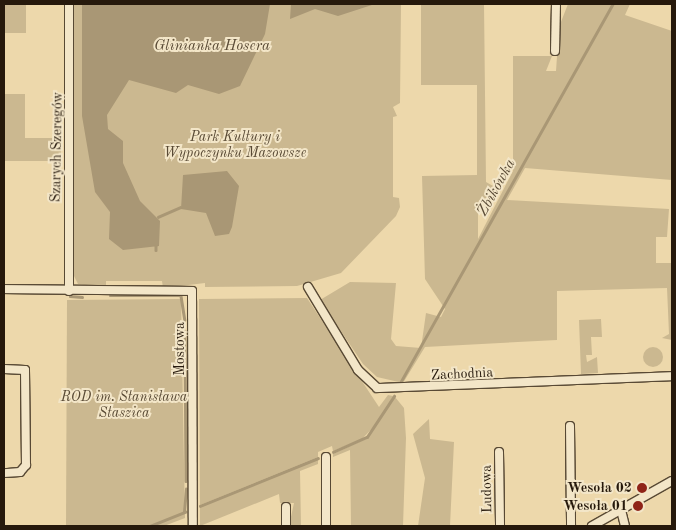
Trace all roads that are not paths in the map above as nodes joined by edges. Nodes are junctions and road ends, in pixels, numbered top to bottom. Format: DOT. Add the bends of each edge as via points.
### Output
graph roads {
  1 [pos="69,4"];
  2 [pos="556,4"];
  3 [pos="555,51"];
  4 [pos="308,287"];
  5 [pos="4,289"];
  6 [pos="69,291"];
  7 [pos="4,369"];
  8 [pos="672,376"];
  9 [pos="570,426"];
  10 [pos="499,452"];
  11 [pos="326,457"];
  12 [pos="4,473"];
  13 [pos="672,481"];
  14 [pos="286,507"];
  15 [pos="621,510"];
  16 [pos="193,526"];
  17 [pos="286,526"];
  18 [pos="326,526"];
  19 [pos="500,526"];
  20 [pos="571,526"];
  21 [pos="592,526"];
  22 [pos="625,526"];
  1 -- 6 [label="street, Szarych Szeregów"];
  2 -- 3 [label="street"];
  4 -- 8 [label="street, Zachodnia" via="358,370 377,388"];
  5 -- 6 [label="street"];
  6 -- 16 [label="street, Mostowa" via="192,291"];
  7 -- 12 [label="street" via="25,370 26,436 24,468"];
  9 -- 20 [label="street"];
  10 -- 19 [label="street, Ludowa"];
  11 -- 18 [label="street"];
  13 -- 15 [label="street"];
  14 -- 17 [label="street"];
  15 -- 21 [label="street"];
  15 -- 22 [label="street"];
}
